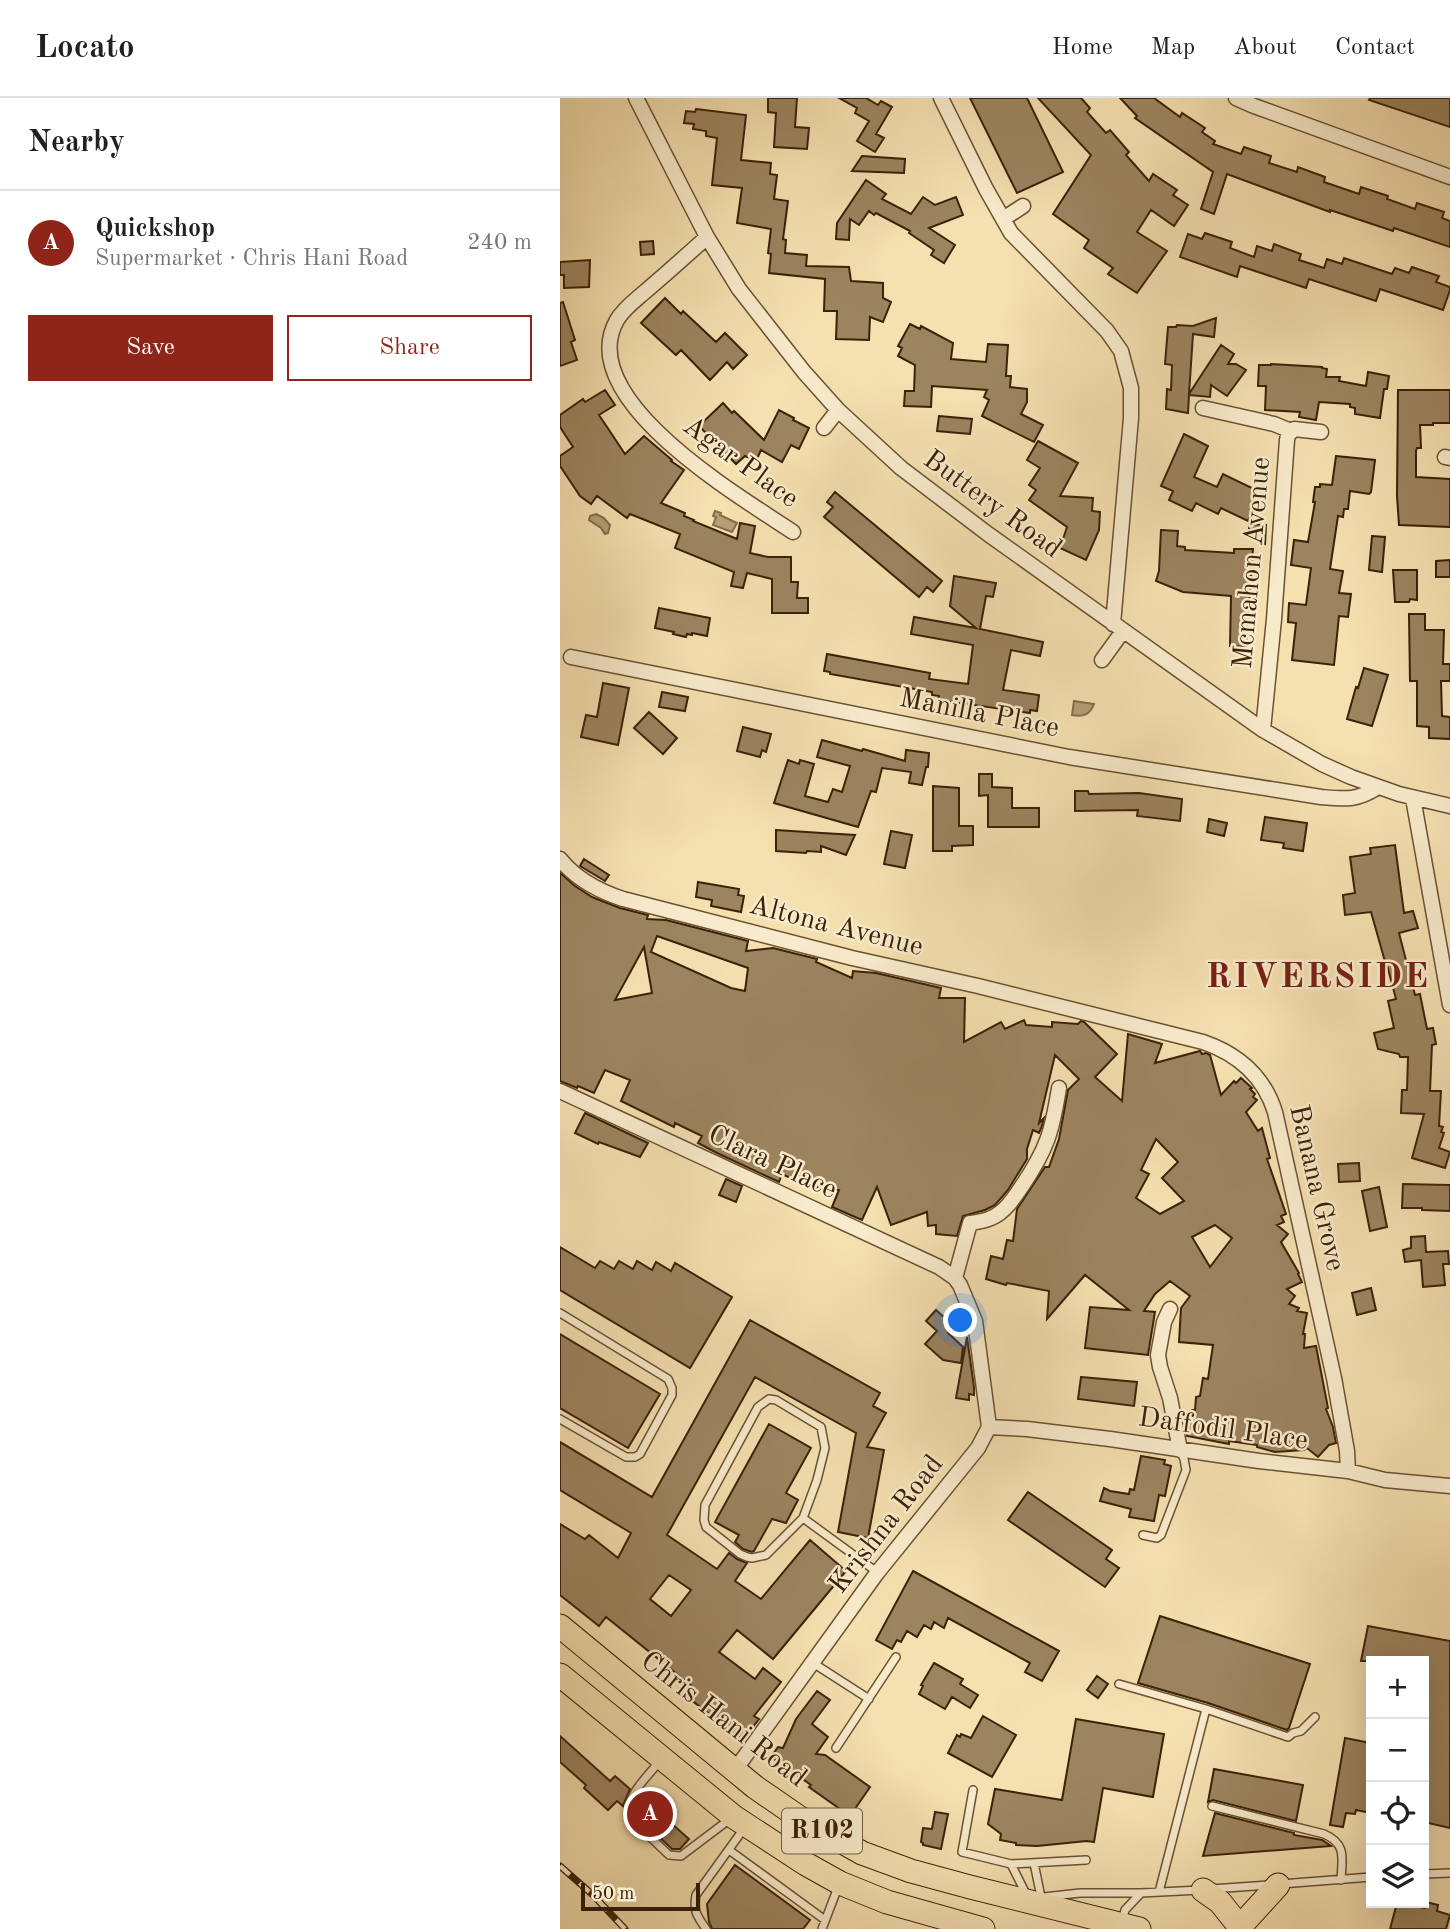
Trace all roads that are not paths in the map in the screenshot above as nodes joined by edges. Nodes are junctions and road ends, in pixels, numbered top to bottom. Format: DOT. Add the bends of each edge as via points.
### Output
graph roads {
  1 [pos="636,98"];
  2 [pos="941,98"];
  3 [pos="1236,98"];
  4 [pos="1450,177"];
  5 [pos="1023,206"];
  6 [pos="1003,219"];
  7 [pos="707,237"];
  8 [pos="1203,408"];
  9 [pos="838,410"];
  10 [pos="824,428"];
  11 [pos="1291,431"];
  12 [pos="1321,432"];
  13 [pos="793,532"];
  14 [pos="1118,627"];
  15 [pos="571,657"];
  16 [pos="1102,660"];
  17 [pos="1263,730"];
  18 [pos="1378,787"];
  19 [pos="1413,797"];
  20 [pos="1450,806"];
  21 [pos="560,859"];
  22 [pos="1450,1005"];
  23 [pos="1111,1020"];
  24 [pos="1059,1088"];
  25 [pos="560,1091"];
  26 [pos="958,1281"];
  27 [pos="1170,1309"];
  28 [pos="560,1313"];
  29 [pos="560,1419"];
  30 [pos="989,1427"];
  31 [pos="1180,1450"];
  32 [pos="1348,1471"];
  33 [pos="1450,1486"];
  34 [pos="803,1518"];
  35 [pos="1143,1535"];
  36 [pos="877,1573"];
  37 [pos="560,1626"];
  38 [pos="896,1657"];
  39 [pos="813,1663"];
  40 [pos="560,1675"];
  41 [pos="1119,1684"];
  42 [pos="869,1699"];
  43 [pos="1206,1709"];
  44 [pos="1315,1717"];
  45 [pos="836,1748"];
  46 [pos="662,1758"];
  47 [pos="736,1770"];
  48 [pos="973,1790"];
  49 [pos="1212,1806"];
  50 [pos="740,1821"];
  51 [pos="729,1850"];
  52 [pos="1086,1860"];
  53 [pos="1034,1863"];
  54 [pos="1011,1864"];
  55 [pos="1450,1873"];
  56 [pos="1429,1874"];
  57 [pos="1366,1878"];
  58 [pos="1342,1880"];
  59 [pos="840,1883"];
  60 [pos="1278,1885"];
  61 [pos="1203,1889"];
  62 [pos="1159,1892"];
  63 [pos="1141,1893"];
  64 [pos="1029,1898"];
  65 [pos="825,1920"];
  66 [pos="1127,1927"];
  67 [pos="1238,1928"];
  68 [pos="706,1929"];
  69 [pos="822,1929"];
  70 [pos="983,1929"];
  1 -- 7 [label="street, Buttery Road"];
  2 -- 6 [label="street"];
  3 -- 4 [label="street"];
  5 -- 6 [label="street"];
  6 -- 14 [label="street" via="1107,331 1127,370 1131,418"];
  7 -- 9 [label="street, Buttery Road" via="739,289"];
  7 -- 13 [label="street, Agar Place" via="622,313 612,331 610,359 617,381 669,445"];
  8 -- 11 [label="street"];
  9 -- 10 [label="street"];
  9 -- 14 [label="street, Buttery Road" via="901,468"];
  11 -- 12 [label="street, Mcmahon Avenue"];
  11 -- 17 [label="street, Mcmahon Avenue"];
  14 -- 16 [label="street"];
  14 -- 17 [label="street, Buttery Road"];
  15 -- 18 [label="street, Manilla Place" via="1069,757 1321,797 1358,798"];
  17 -- 18 [label="street, Buttery Road" via="1322,764"];
  18 -- 19 [label="street, Buttery Road"];
  19 -- 20 [label="street, Buttery Road"];
  19 -- 22 [label="street"];
  21 -- 23 [label="street, Altona Avenue" via="591,886 623,899"];
  23 -- 32 [label="street, Banana Grove" via="1219,1048 1239,1060 1270,1097 1334,1378"];
  24 -- 26 [label="street" via="1044,1152 1003,1210 970,1223"];
  25 -- 26 [label="street, Clara Place" via="939,1266"];
  26 -- 30 [label="street" via="975,1321"];
  27 -- 31 [label="street" via="1158,1355"];
  28 -- 29 [label="lane" via="668,1379 672,1388 653,1431 635,1457 626,1457"];
  30 -- 31 [label="street, Daffodil Place"];
  30 -- 36 [label="street, Krishna Road" via="978,1448"];
  31 -- 32 [label="street, Daffodil Place"];
  31 -- 35 [label="lane" via="1185,1470 1161,1535"];
  32 -- 33 [label="street, Daffodil Place" via="1385,1480"];
  34 -- 34 [label="lane" via="825,1448 824,1436 821,1427 769,1399 758,1408 705,1505 704,1520 706,1527 740,1554 752,1558 766,1555"];
  34 -- 36 [label="lane"];
  36 -- 39 [label="street, Krishna Road"];
  37 -- 47 [label="main road, Chris Hani Road / R102"];
  38 -- 42 [label="lane"];
  39 -- 42 [label="lane"];
  39 -- 47 [label="street, Krishna Road"];
  40 -- 46 [label="main road, R102"];
  41 -- 43 [label="lane"];
  42 -- 45 [label="lane"];
  43 -- 44 [label="lane" via="1288,1738"];
  43 -- 62 [label="lane"];
  46 -- 50 [label="main road, R102"];
  46 -- 50 [label="lane" via="629,1801 627,1811 669,1855 681,1856"];
  47 -- 64 [label="main road, Chris Hani Road / R102" via="800,1818 862,1853 911,1871"];
  48 -- 54 [label="lane" via="962,1852"];
  49 -- 58 [label="lane" via="1334,1839 1342,1855"];
  50 -- 51 [label="lane"];
  50 -- 59 [label="main road, R102"];
  51 -- 65 [label="lane"];
  51 -- 68 [label="lane" via="696,1895 693,1907"];
  52 -- 53 [label="lane"];
  53 -- 54 [label="lane"];
  53 -- 64 [label="lane"];
  54 -- 64 [label="lane"];
  55 -- 56 [label="lane"];
  57 -- 58 [label="lane"];
  58 -- 60 [label="lane"];
  59 -- 65 [label="lane"];
  59 -- 70 [label="main road, R102" via="939,1921"];
  60 -- 61 [label="lane"];
  60 -- 67 [label="main road"];
  61 -- 62 [label="lane"];
  61 -- 67 [label="main road" via="1220,1902"];
  62 -- 63 [label="lane"];
  63 -- 64 [label="lane"];
  63 -- 66 [label="lane" via="1125,1910"];
  64 -- 66 [label="main road, Chris Hani Road / R102"];
  65 -- 69 [label="lane"];
}
